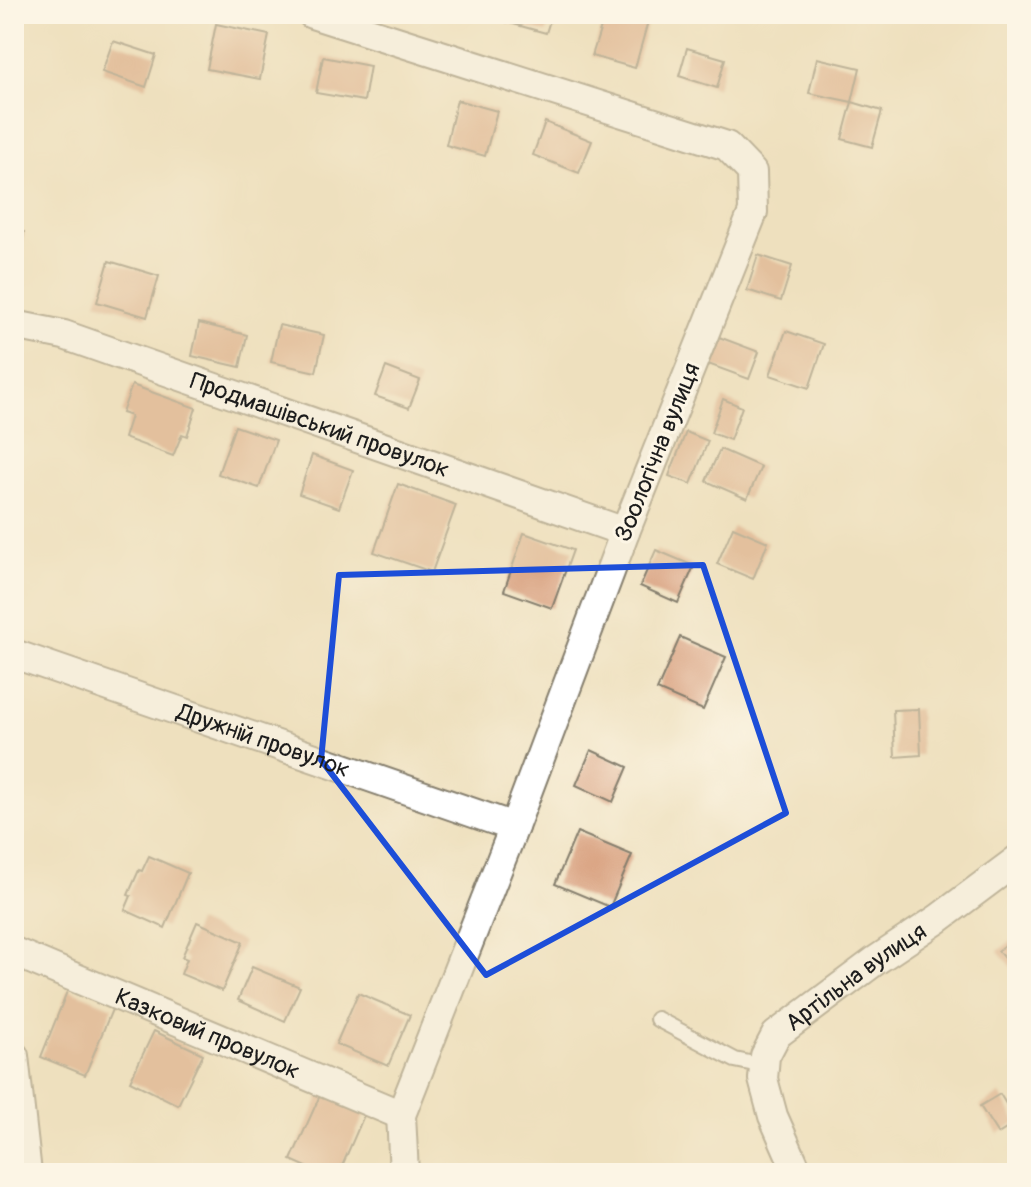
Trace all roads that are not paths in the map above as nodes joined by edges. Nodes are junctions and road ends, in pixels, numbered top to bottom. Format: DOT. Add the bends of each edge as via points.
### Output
graph roads {
  1 [pos="312,14"];
  2 [pos="14,325"];
  3 [pos="625,532"];
  4 [pos="14,654"];
  5 [pos="514,827"];
  6 [pos="1017,860"];
  7 [pos="14,952"];
  8 [pos="657,1019"];
  9 [pos="14,1056"];
  10 [pos="764,1066"];
  11 [pos="401,1115"];
  12 [pos="27,1173"];
  13 [pos="404,1173"];
  14 [pos="798,1173"];
  1 -- 3 [label="street, Зоологічна вулиця" via="727,146 752,172 753,212"];
  2 -- 3 [label="street, Продмашівський провулок" via="64,335"];
  3 -- 5 [label="street, Зоологічна вулиця"];
  4 -- 5 [label="street, Дружній провулок"];
  5 -- 11 [label="street, Зоологічна вулиця"];
  6 -- 10 [label="street, Артільна вулиця" via="776,1035"];
  7 -- 11 [label="street, Казковий провулок"];
  8 -- 10 [label="lane" via="735,1060"];
  9 -- 12 [label="street"];
  10 -- 14 [label="street" via="773,1116"];
  11 -- 13 [label="street, Зоологічна вулиця"];
}
